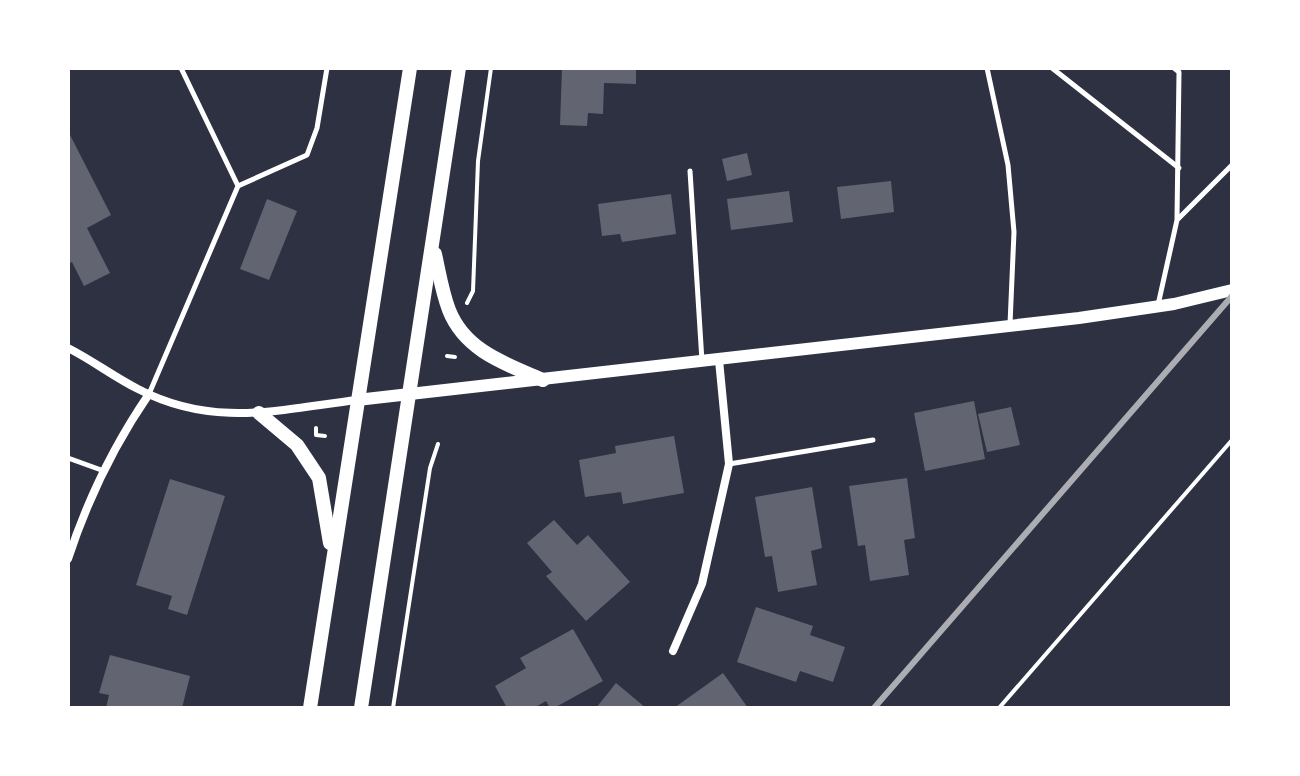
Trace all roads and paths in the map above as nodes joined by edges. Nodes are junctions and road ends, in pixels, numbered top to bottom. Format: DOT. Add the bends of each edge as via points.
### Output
graph roads {
  1 [pos="181,68"];
  2 [pos="327,68"];
  3 [pos="410,68"];
  4 [pos="459,68"];
  5 [pos="491,68"];
  6 [pos="987,68"];
  7 [pos="1052,68"];
  8 [pos="1174,68"];
  9 [pos="1232,165"];
  10 [pos="1179,168"];
  11 [pos="690,171"];
  12 [pos="238,186"];
  13 [pos="1177,219"];
  14 [pos="433,247"];
  15 [pos="1232,290"];
  16 [pos="466,305"];
  17 [pos="1158,306"];
  18 [pos="1010,326"];
  19 [pos="68,348"];
  20 [pos="447,356"];
  21 [pos="455,357"];
  22 [pos="719,360"];
  23 [pos="702,362"];
  24 [pos="543,380"];
  25 [pos="149,394"];
  26 [pos="410,395"];
  27 [pos="357,400"];
  28 [pos="259,413"];
  29 [pos="316,428"];
  30 [pos="325,436"];
  31 [pos="873,440"];
  32 [pos="1232,440"];
  33 [pos="438,444"];
  34 [pos="68,458"];
  35 [pos="729,464"];
  36 [pos="104,472"];
  37 [pos="332,557"];
  38 [pos="68,559"];
  39 [pos="673,651"];
  40 [pos="310,708"];
  41 [pos="361,708"];
  42 [pos="393,708"];
  43 [pos="999,708"];
  1 -- 12 [label="lane"];
  2 -- 12 [label="lane" via="307,155"];
  3 -- 27 [label="main road"];
  4 -- 14 [label="main road"];
  5 -- 16 [label="path" via="478,161 473,291"];
  6 -- 18 [label="lane" via="1008,165 1014,232"];
  7 -- 10 [label="lane"];
  8 -- 10 [label="lane" via="1179,72"];
  9 -- 13 [label="lane"];
  10 -- 13 [label="lane"];
  11 -- 23 [label="lane"];
  12 -- 25 [label="lane"];
  13 -- 17 [label="lane"];
  14 -- 24 [label="main road" via="448,309 468,340 495,359"];
  14 -- 26 [label="main road"];
  15 -- 17 [label="street"];
  17 -- 18 [label="street"];
  18 -- 22 [label="street"];
  19 -- 25 [label="street"];
  20 -- 21 [label="path"];
  22 -- 23 [label="street"];
  22 -- 35 [label="street"];
  23 -- 24 [label="street"];
  24 -- 26 [label="street"];
  25 -- 28 [label="street" via="218,415"];
  25 -- 36 [label="street"];
  26 -- 27 [label="street"];
  26 -- 41 [label="main road"];
  27 -- 28 [label="street"];
  27 -- 37 [label="main road"];
  28 -- 37 [label="main road" via="297,445 319,478"];
  29 -- 30 [label="path" via="316,435"];
  31 -- 35 [label="lane"];
  32 -- 43 [label="path"];
  33 -- 42 [label="path"];
  34 -- 36 [label="lane"];
  35 -- 39 [label="street" via="702,584"];
  36 -- 38 [label="street"];
  37 -- 40 [label="main road"];
}
